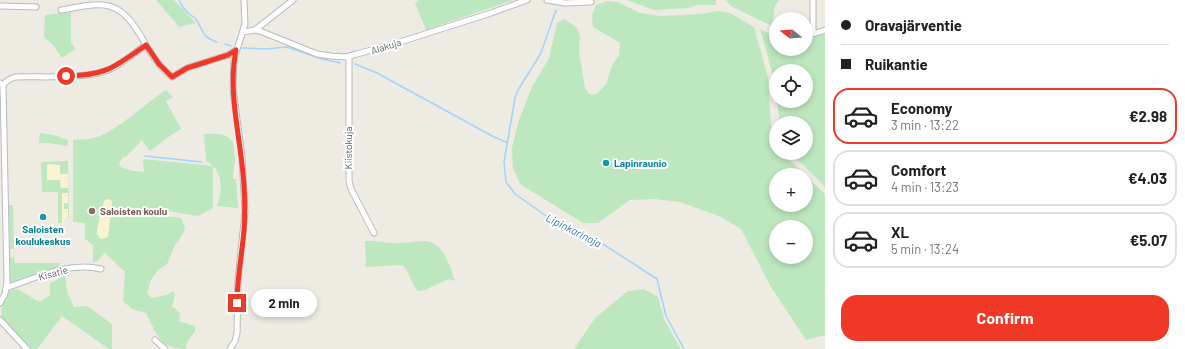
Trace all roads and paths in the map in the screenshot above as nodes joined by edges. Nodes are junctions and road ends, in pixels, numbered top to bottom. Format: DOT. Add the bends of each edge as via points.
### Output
graph roads {
  1 [pos="244,0"];
  2 [pos="293,0"];
  3 [pos="527,0"];
  4 [pos="547,0"];
  5 [pos="814,0"];
  6 [pos="591,2"];
  7 [pos="0,6"];
  8 [pos="36,7"];
  9 [pos="60,10"];
  10 [pos="255,30"];
  11 [pos="825,30"];
  12 [pos="243,32"];
  13 [pos="146,45"];
  14 [pos="236,50"];
  15 [pos="349,56"];
  16 [pos="2,84"];
  17 [pos="3,184"];
  18 [pos="374,233"];
  19 [pos="101,269"];
  20 [pos="6,288"];
  21 [pos="0,303"];
  22 [pos="0,320"];
  23 [pos="155,340"];
  24 [pos="26,349"];
  25 [pos="165,349"];
  26 [pos="230,349"];
  1 -- 12 [label="street"];
  2 -- 10 [label="street"];
  3 -- 15 [label="street, Alakuja" via="397,43"];
  4 -- 6 [label="street" via="565,3"];
  5 -- 11 [label="street" via="813,34"];
  7 -- 8 [label="street"];
  9 -- 13 [label="street" via="98,4 115,8 124,13"];
  10 -- 12 [label="street"];
  10 -- 15 [label="street, Alakuja" via="318,54"];
  12 -- 14 [label="street"];
  13 -- 14 [label="street" via="172,77 187,68"];
  13 -- 16 [label="street" via="109,70 87,76 15,77"];
  14 -- 26 [label="street" via="233,95 243,164 245,212 237,288 237,333"];
  15 -- 18 [label="street, Kiistokuja" via="349,181"];
  16 -- 17 [label="street"];
  17 -- 20 [label="street"];
  19 -- 20 [label="street, Kisatie" via="64,269"];
  20 -- 21 [label="street"];
  22 -- 24 [label="street"];
  23 -- 25 [label="street"];
}
